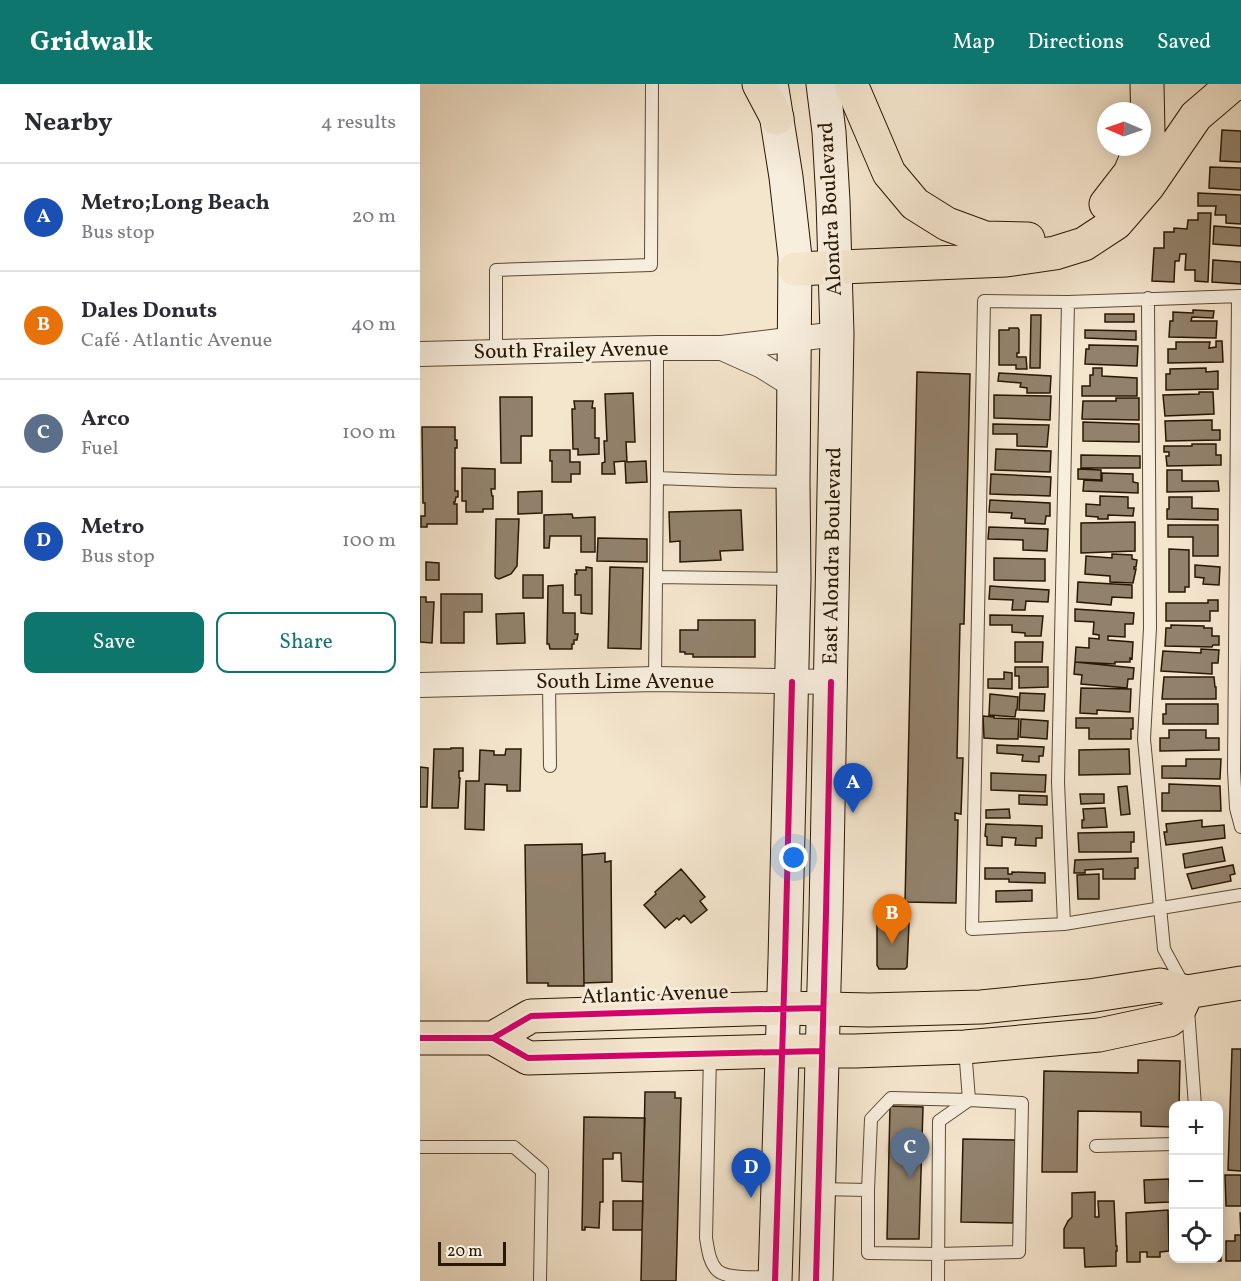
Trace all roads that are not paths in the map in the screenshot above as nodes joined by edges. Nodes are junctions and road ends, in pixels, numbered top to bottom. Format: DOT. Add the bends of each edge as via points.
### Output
graph roads {
  1 [pos="652,84"];
  2 [pos="759,84"];
  3 [pos="771,84"];
  4 [pos="823,84"];
  5 [pos="851,84"];
  6 [pos="1147,84"];
  7 [pos="1236,84"];
  8 [pos="1147,102"];
  9 [pos="777,118"];
  10 [pos="1138,156"];
  11 [pos="835,268"];
  12 [pos="795,270"];
  13 [pos="1239,296"];
  14 [pos="1148,298"];
  15 [pos="1068,302"];
  16 [pos="837,334"];
  17 [pos="794,339"];
  18 [pos="657,348"];
  19 [pos="722,348"];
  20 [pos="496,352"];
  21 [pos="420,354"];
  22 [pos="794,386"];
  23 [pos="657,478"];
  24 [pos="793,482"];
  25 [pos="656,577"];
  26 [pos="794,579"];
  27 [pos="654,679"];
  28 [pos="549,682"];
  29 [pos="792,682"];
  30 [pos="831,682"];
  31 [pos="420,685"];
  32 [pos="550,766"];
  33 [pos="1241,827"];
  34 [pos="1241,895"];
  35 [pos="1160,909"];
  36 [pos="1064,924"];
  37 [pos="1241,983"];
  38 [pos="1187,992"];
  39 [pos="783,1008"];
  40 [pos="823,1008"];
  41 [pos="420,1038"];
  42 [pos="493,1038"];
  43 [pos="965,1047"];
  44 [pos="783,1051"];
  45 [pos="822,1051"];
  46 [pos="710,1053"];
  47 [pos="969,1100"];
  48 [pos="1195,1101"];
  49 [pos="1169,1144"];
  50 [pos="420,1146"];
  51 [pos="1096,1146"];
  52 [pos="818,1189"];
  53 [pos="868,1190"];
  54 [pos="938,1254"];
  55 [pos="775,1279"];
  56 [pos="540,1281"];
  57 [pos="816,1281"];
  58 [pos="938,1281"];
  1 -- 20 [label="lane" via="651,265 496,270"];
  2 -- 9 [label="main road"];
  3 -- 9 [label="main road, Alondra Boulevard"];
  4 -- 11 [label="main road, Alondra Boulevard"];
  5 -- 10 [label="main road" via="889,173 915,204 947,224 985,238 1028,239 1069,229 1099,212 1130,173"];
  6 -- 8 [label="main road"];
  7 -- 11 [label="main road" via="1196,116 1148,186 1116,223 1084,244 1006,260"];
  9 -- 12 [label="main road, Alondra Boulevard"];
  11 -- 12 [label="main road"];
  11 -- 16 [label="main road, Alondra Boulevard"];
  12 -- 17 [label="main road, Alondra Boulevard"];
  13 -- 14 [label="lane"];
  13 -- 33 [label="lane" via="1234,770"];
  14 -- 15 [label="lane"];
  14 -- 35 [label="lane" via="1150,628 1144,740"];
  15 -- 36 [label="lane" via="1058,782"];
  15 -- 36 [label="lane" via="984,301 972,928"];
  16 -- 17 [label="street, South Frailey Avenue"];
  16 -- 30 [label="main road, East Alondra Boulevard"];
  17 -- 19 [label="street, South Frailey Avenue"];
  17 -- 22 [label="main road, East Alondra Boulevard"];
  18 -- 19 [label="street, South Frailey Avenue"];
  18 -- 20 [label="street, South Frailey Avenue"];
  18 -- 23 [label="lane"];
  19 -- 22 [label="street, South Frailey Avenue"];
  20 -- 21 [label="street, South Frailey Avenue"];
  22 -- 24 [label="main road, East Alondra Boulevard"];
  23 -- 24 [label="lane"];
  23 -- 25 [label="lane"];
  24 -- 26 [label="main road, East Alondra Boulevard"];
  25 -- 26 [label="lane"];
  25 -- 27 [label="lane"];
  26 -- 29 [label="main road, East Alondra Boulevard"];
  27 -- 28 [label="street, South Lime Avenue"];
  27 -- 29 [label="street, South Lime Avenue"];
  28 -- 31 [label="street, South Lime Avenue"];
  28 -- 32 [label="lane"];
  29 -- 30 [label="street, South Lime Avenue"];
  29 -- 39 [label="main road, East Alondra Boulevard"];
  30 -- 40 [label="main road, East Alondra Boulevard"];
  34 -- 35 [label="lane"];
  35 -- 36 [label="lane"];
  35 -- 38 [label="lane" via="1164,949"];
  37 -- 38 [label="main road, Atlantic Avenue"];
  38 -- 40 [label="main road, Atlantic Avenue" via="1160,985 981,1007"];
  38 -- 43 [label="main road" via="1179,1010 1169,1020 1099,1035"];
  38 -- 48 [label="lane"];
  39 -- 40 [label="main road, Atlantic Avenue"];
  39 -- 42 [label="main road, Atlantic Avenue" via="531,1016"];
  39 -- 44 [label="main road, East Alondra Boulevard"];
  40 -- 45 [label="main road, East Alondra Boulevard"];
  41 -- 42 [label="main road"];
  42 -- 46 [label="main road" via="528,1058"];
  43 -- 45 [label="main road"];
  43 -- 47 [label="lane"];
  44 -- 45 [label="main road"];
  44 -- 46 [label="main road"];
  44 -- 55 [label="main road, East Alondra Boulevard"];
  45 -- 52 [label="main road, East Alondra Boulevard"];
  46 -- 55 [label="lane" via="706,1238 710,1257 718,1271 729,1276"];
  47 -- 53 [label="lane" via="891,1098 871,1119"];
  47 -- 54 [label="lane" via="939,1122"];
  47 -- 54 [label="lane" via="1022,1103 1019,1252"];
  49 -- 51 [label="lane"];
  50 -- 56 [label="lane" via="514,1147 542,1171"];
  52 -- 53 [label="lane"];
  52 -- 57 [label="main road, East Alondra Boulevard"];
  53 -- 54 [label="lane" via="868,1253"];
  54 -- 58 [label="lane"];
}
